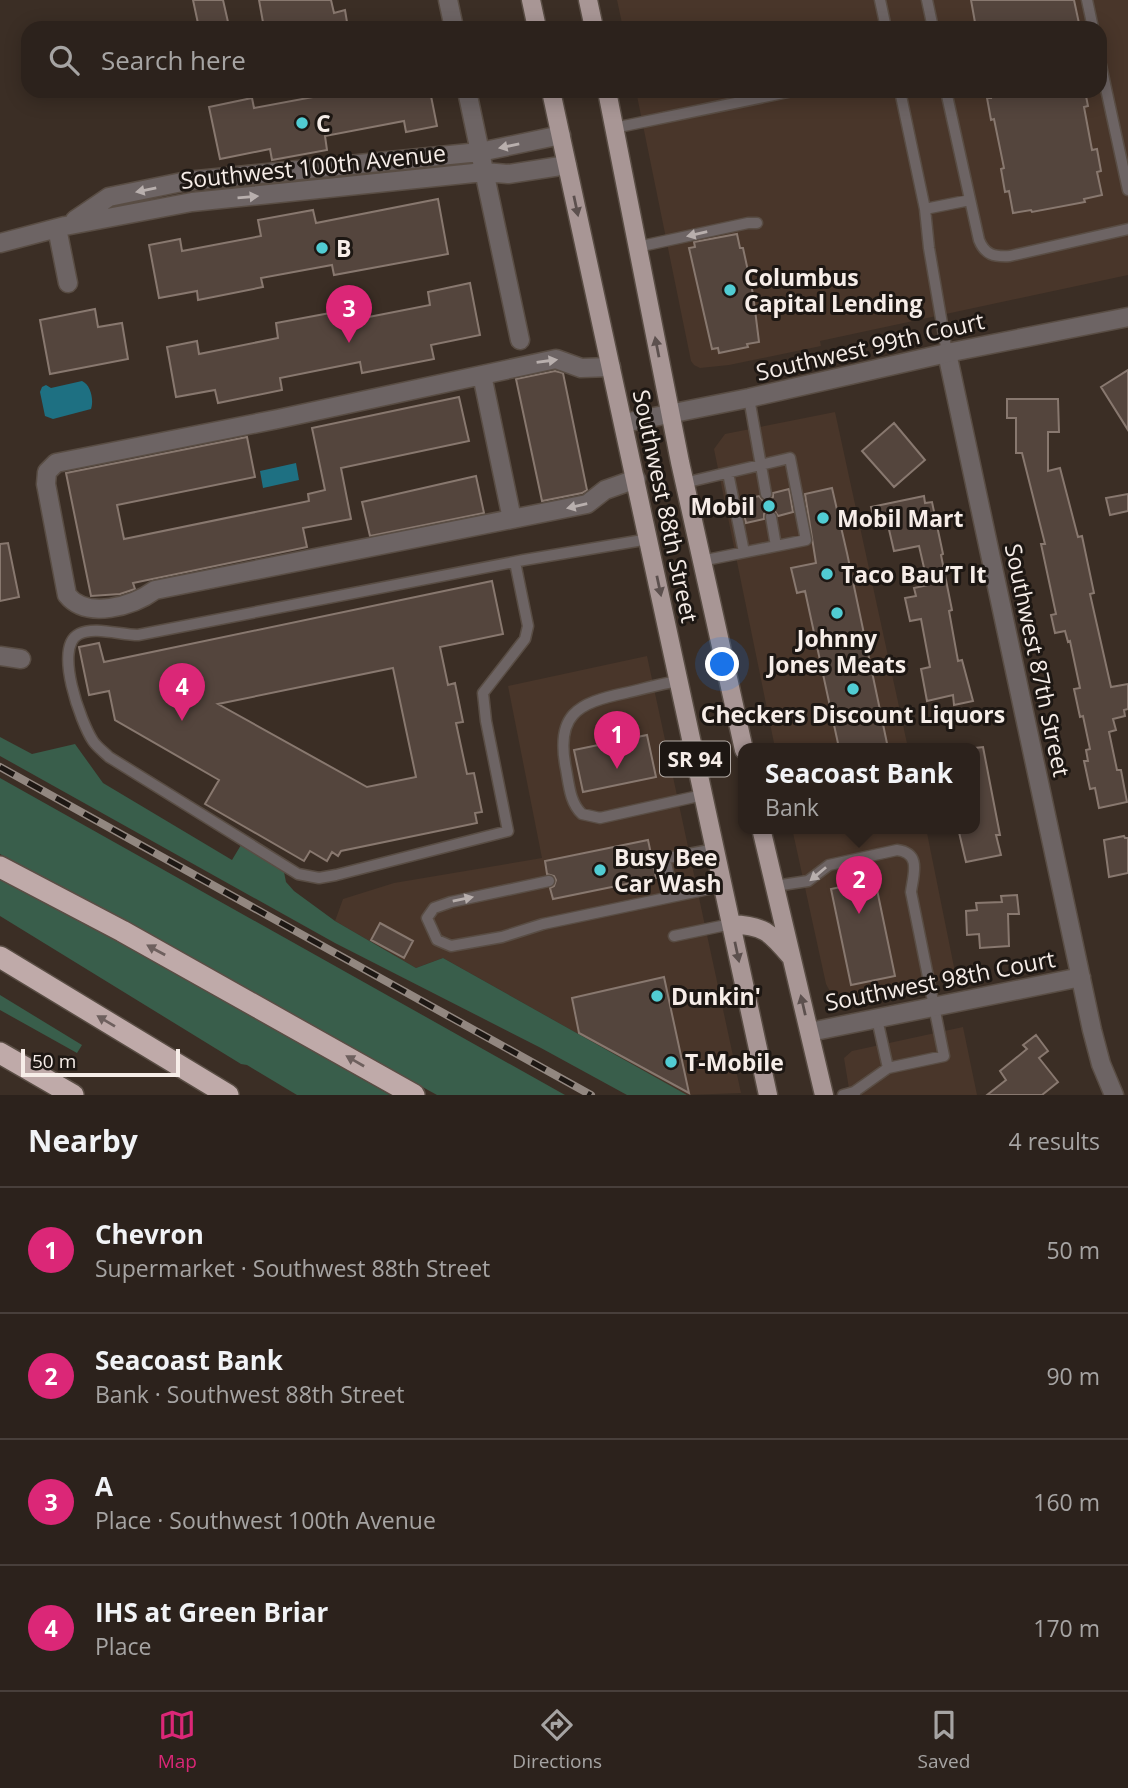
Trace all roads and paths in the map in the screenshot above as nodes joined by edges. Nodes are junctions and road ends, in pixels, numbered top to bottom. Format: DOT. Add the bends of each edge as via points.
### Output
graph roads {
  1 [pos="448,0"];
  2 [pos="531,0"];
  3 [pos="588,0"];
  4 [pos="880,0"];
  5 [pos="927,0"];
  6 [pos="1087,0"];
  7 [pos="452,21"];
  8 [pos="536,21"];
  9 [pos="592,21"];
  10 [pos="884,21"];
  11 [pos="932,21"];
  12 [pos="1092,21"];
  13 [pos="1107,93"];
  14 [pos="468,98"];
  15 [pos="553,98"];
  16 [pos="608,98"];
  17 [pos="761,98"];
  18 [pos="901,98"];
  19 [pos="948,98"];
  20 [pos="614,128"];
  21 [pos="561,135"];
  22 [pos="480,152"];
  23 [pos="567,165"];
  24 [pos="484,172"];
  25 [pos="1128,190"];
  26 [pos="970,200"];
  27 [pos="925,209"];
  28 [pos="757,223"];
  29 [pos="61,227"];
  30 [pos="1128,229"];
  31 [pos="0,243"];
  32 [pos="637,247"];
  33 [pos="68,283"];
  34 [pos="1128,317"];
  35 [pos="520,340"];
  36 [pos="947,353"];
  37 [pos="611,367"];
  38 [pos="482,374"];
  39 [pos="749,398"];
  40 [pos="670,414"];
  41 [pos="624,423"];
  42 [pos="761,465"];
  43 [pos="728,473"];
  44 [pos="636,479"];
  45 [pos="684,483"];
  46 [pos="766,494"];
  47 [pos="771,517"];
  48 [pos="512,519"];
  49 [pos="649,539"];
  50 [pos="776,546"];
  51 [pos="744,552"];
  52 [pos="701,561"];
  53 [pos="515,562"];
  54 [pos="0,656"];
  55 [pos="21,659"];
  56 [pos="678,681"];
  57 [pos="742,743"];
  58 [pos="703,795"];
  59 [pos="762,834"];
  60 [pos="715,849"];
  61 [pos="664,858"];
  62 [pos="652,860"];
  63 [pos="0,867"];
  64 [pos="549,881"];
  65 [pos="723,886"];
  66 [pos="775,886"];
  67 [pos="673,896"];
  68 [pos="731,923"];
  69 [pos="674,936"];
  70 [pos="0,957"];
  71 [pos="792,958"];
  72 [pos="1081,977"];
  73 [pos="934,1008"];
  74 [pos="877,1019"];
  75 [pos="810,1031"];
  76 [pos="0,1054"];
  77 [pos="888,1068"];
  78 [pos="855,1093"];
  79 [pos="73,1095"];
  80 [pos="228,1095"];
  81 [pos="414,1095"];
  82 [pos="768,1095"];
  83 [pos="824,1095"];
  84 [pos="843,1095"];
  85 [pos="1114,1095"];
  1 -- 7 [label="street"];
  2 -- 8 [label="main road"];
  3 -- 9 [label="main road"];
  4 -- 10 [label="lane"];
  5 -- 11 [label="lane"];
  6 -- 12 [label="lane"];
  13 -- 25 [label="lane"];
  14 -- 22 [label="street"];
  15 -- 21 [label="main road, Southwest 88th Street / SR 94"];
  16 -- 20 [label="main road, Southwest 88th Street / SR 94"];
  17 -- 20 [label="lane"];
  18 -- 27 [label="lane"];
  19 -- 26 [label="lane"];
  20 -- 32 [label="main road, Southwest 88th Street / SR 94"];
  21 -- 22 [label="street, Southwest 100th Avenue, one-way"];
  21 -- 23 [label="main road, Southwest 88th Street / SR 94"];
  22 -- 24 [label="street"];
  22 -- 29 [label="street, Southwest 100th Avenue, one-way" via="187,181 109,197"];
  23 -- 24 [label="street, Southwest 100th Avenue" via="508,174"];
  23 -- 37 [label="main road, Southwest 88th Street / SR 94, one-way"];
  29 -- 24 [label="street, Southwest 100th Avenue, one-way" via="191,202"];
  24 -- 35 [label="street"];
  26 -- 27 [label="lane"];
  26 -- 30 [label="lane" via="983,249 999,257"];
  27 -- 36 [label="lane"];
  28 -- 32 [label="lane, one-way"];
  29 -- 31 [label="street, Southwest 100th Avenue"];
  29 -- 33 [label="street"];
  40 -- 32 [label="main road, Southwest 88th Street / SR 94, one-way"];
  34 -- 36 [label="street, Southwest 99th Court"];
  36 -- 39 [label="street, Southwest 99th Court"];
  36 -- 72 [label="street, Southwest 87th Street"];
  38 -- 37 [label="street, one-way" via="556,359 581,368"];
  37 -- 41 [label="main road, Southwest 88th Street / SR 94"];
  38 -- 48 [label="street"];
  38 -- 48 [label="street" via="56,463 47,472 46,484 66,596 80,607 95,610 141,600 155,590"];
  39 -- 40 [label="street, Southwest 99th Court"];
  39 -- 42 [label="lane"];
  40 -- 41 [label="street, Southwest 99th Court"];
  40 -- 45 [label="main road, Southwest 88th Street / SR 94"];
  41 -- 44 [label="main road, Southwest 88th Street / SR 94"];
  42 -- 43 [label="lane"];
  42 -- 46 [label="lane"];
  42 -- 50 [label="lane" via="790,458 806,540"];
  43 -- 45 [label="lane"];
  43 -- 51 [label="lane"];
  44 -- 48 [label="street, one-way" via="605,490 587,504"];
  44 -- 49 [label="main road, Southwest 88th Street / SR 94"];
  45 -- 52 [label="main road, Southwest 88th Street / SR 94"];
  47 -- 50 [label="lane"];
  49 -- 53 [label="lane"];
  49 -- 56 [label="main road, Southwest 88th Street / SR 94, one-way"];
  50 -- 51 [label="lane"];
  51 -- 52 [label="lane"];
  52 -- 57 [label="main road, Southwest 88th Street / SR 94"];
  53 -- 53 [label="lane" via="138,635 80,633 67,654 77,705 93,740 108,757 298,874 336,875 508,831 483,693 525,639 528,626"];
  54 -- 55 [label="street"];
  56 -- 58 [label="main road, Southwest 88th Street / SR 94"];
  56 -- 58 [label="lane" via="596,699 570,719 563,752 573,801 582,814 600,818"];
  58 -- 60 [label="main road, Southwest 88th Street / SR 94"];
  59 -- 66 [label="main road"];
  60 -- 61 [label="lane"];
  60 -- 65 [label="main road, Southwest 88th Street / SR 94"];
  61 -- 62 [label="lane"];
  61 -- 67 [label="lane"];
  81 -- 63 [label="highway, one-way"];
  67 -- 64 [label="lane, one-way" via="452,946 437,940 426,918 434,908 451,901"];
  65 -- 67 [label="lane"];
  65 -- 68 [label="main road, Southwest 88th Street / SR 94"];
  66 -- 71 [label="main road"];
  73 -- 66 [label="lane, one-way" via="911,892 912,856 897,850 830,865 808,881"];
  68 -- 69 [label="lane"];
  68 -- 71 [label="main road" via="755,925 772,935"];
  68 -- 82 [label="main road, Southwest 88th Street / SR 94, one-way"];
  80 -- 70 [label="highway, one-way"];
  75 -- 71 [label="main road, one-way"];
  72 -- 73 [label="street, Southwest 98th Court"];
  72 -- 85 [label="street, Southwest 87th Street" via="1101,1064"];
  73 -- 74 [label="street, Southwest 98th Court"];
  73 -- 77 [label="lane" via="944,1056"];
  74 -- 75 [label="street, Southwest 98th Court"];
  74 -- 77 [label="lane"];
  75 -- 83 [label="main road"];
  76 -- 79 [label="highway"];
  77 -- 78 [label="lane"];
  78 -- 84 [label="lane"];
}
